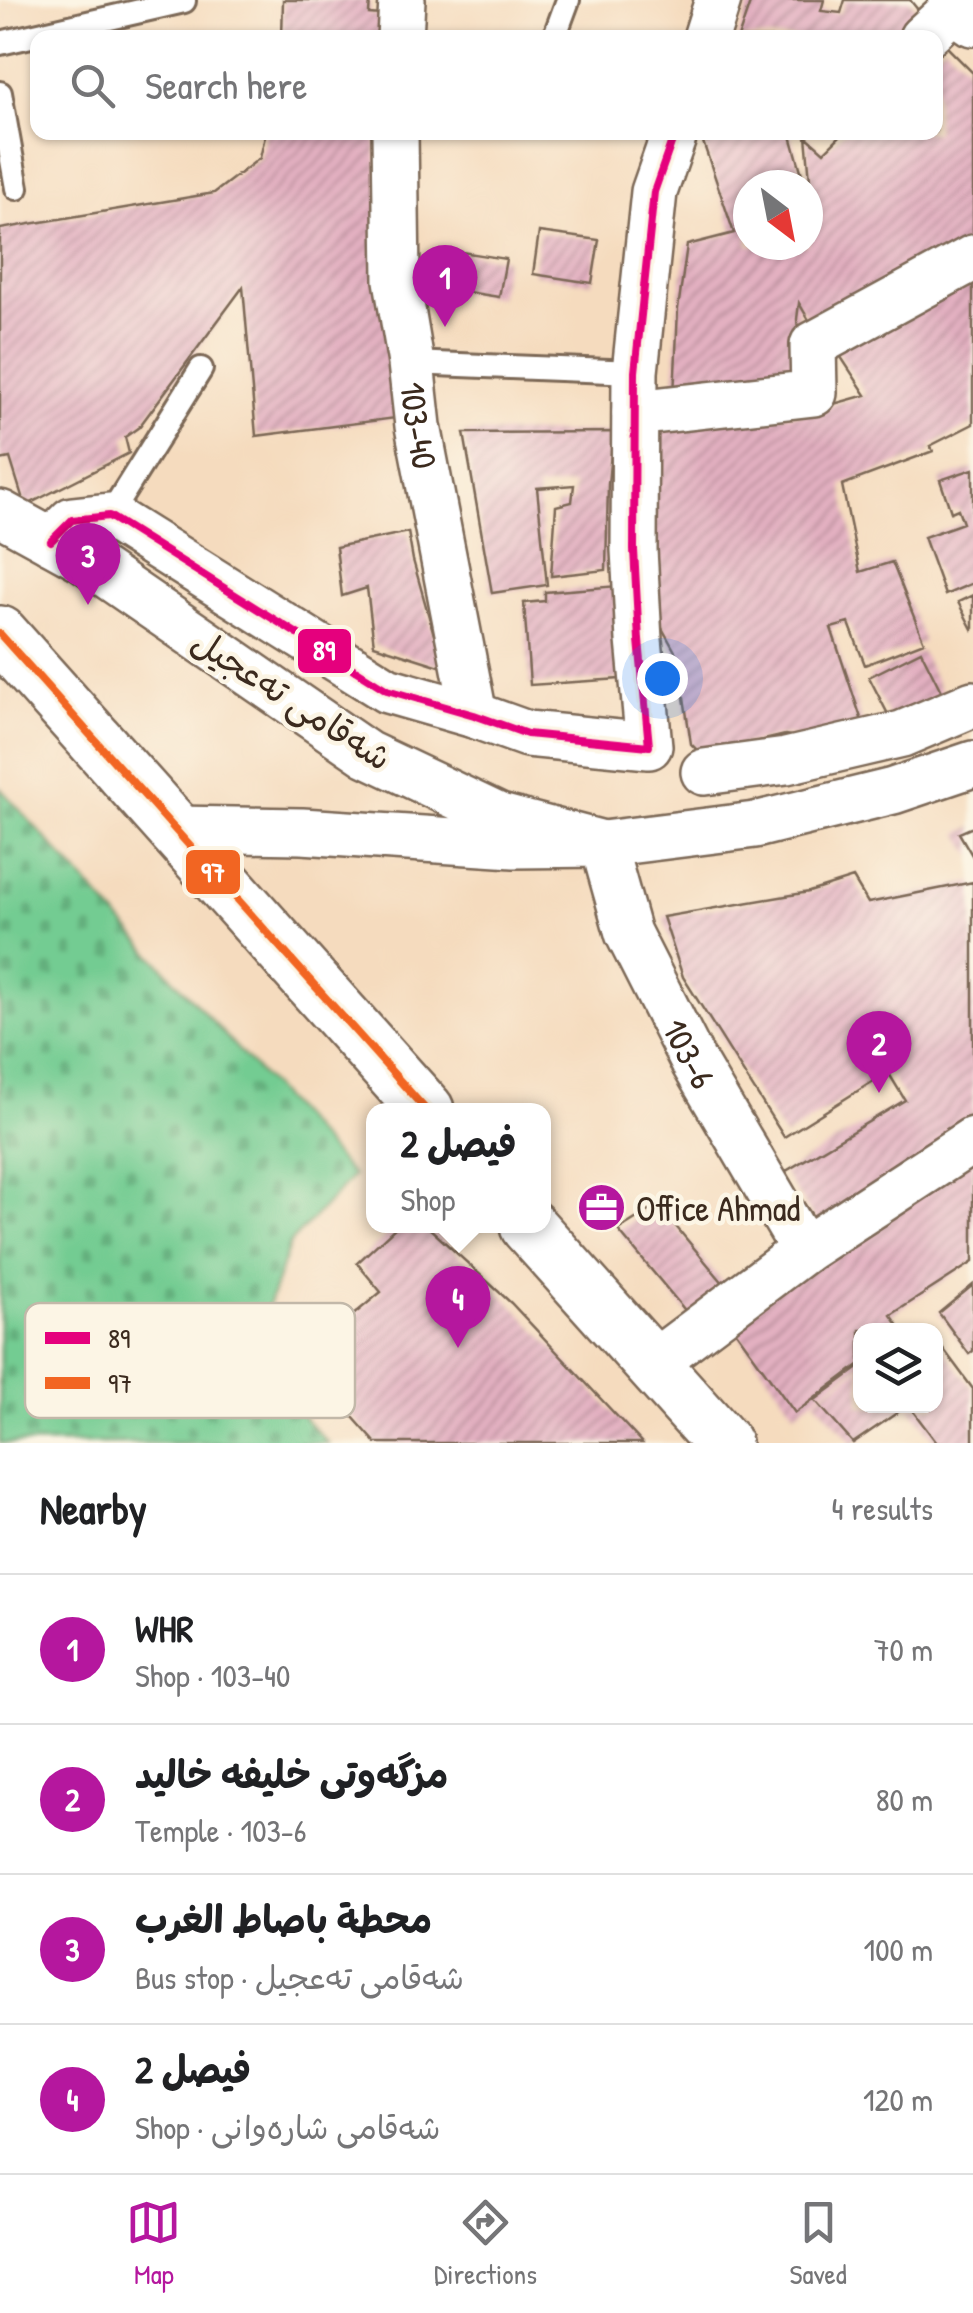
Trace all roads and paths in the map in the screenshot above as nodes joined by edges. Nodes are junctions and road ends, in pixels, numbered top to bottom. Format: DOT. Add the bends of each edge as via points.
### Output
graph roads {
  1 [pos="402,0"];
  2 [pos="568,0"];
  3 [pos="718,0"];
  4 [pos="184,1"];
  5 [pos="60,30"];
  6 [pos="400,30"];
  7 [pos="557,30"];
  8 [pos="709,30"];
  9 [pos="30,37"];
  10 [pos="0,44"];
  11 [pos="0,93"];
  12 [pos="395,140"];
  13 [pos="672,140"];
  14 [pos="17,188"];
  15 [pos="973,258"];
  16 [pos="411,363"];
  17 [pos="202,369"];
  18 [pos="635,392"];
  19 [pos="0,512"];
  20 [pos="109,516"];
  21 [pos="52,541"];
  22 [pos="0,634"];
  23 [pos="973,704"];
  24 [pos="474,715"];
  25 [pos="973,764"];
  26 [pos="704,772"];
  27 [pos="174,829"];
  28 [pos="603,844"];
  29 [pos="420,1103"];
  30 [pos="973,1140"];
  31 [pos="534,1233"];
  32 [pos="804,1250"];
  33 [pos="652,1364"];
  34 [pos="723,1443"];
  1 -- 6 [label="street"];
  2 -- 7 [label="lane"];
  3 -- 8 [label="street"];
  4 -- 5 [label="lane"];
  9 -- 10 [label="lane"];
  11 -- 14 [label="lane"];
  12 -- 16 [label="street, 103-40" via="398,280"];
  13 -- 18 [label="street" via="654,192"];
  15 -- 18 [label="street" via="813,345 814,393"];
  16 -- 18 [label="lane"];
  16 -- 24 [label="street, 103-40"];
  17 -- 20 [label="lane"];
  18 -- 24 [label="street" via="634,550 649,746 526,734"];
  19 -- 21 [label="street, شەقامی تەعجیل"];
  20 -- 21 [label="street" via="72,520"];
  20 -- 24 [label="street" via="387,690"];
  21 -- 28 [label="street, شەقامی تەعجیل" via="367,754 500,817"];
  22 -- 27 [label="main road"];
  23 -- 26 [label="street" via="902,734"];
  25 -- 28 [label="street, شەقامی تەعجیل" via="755,825"];
  27 -- 28 [label="street, شەقامی تەعجیل"];
  27 -- 29 [label="main road"];
  28 -- 32 [label="street, 103-6" via="628,933 694,1063"];
  30 -- 32 [label="street"];
  31 -- 33 [label="main road"];
  32 -- 33 [label="street"];
  33 -- 34 [label="main road"];
}
